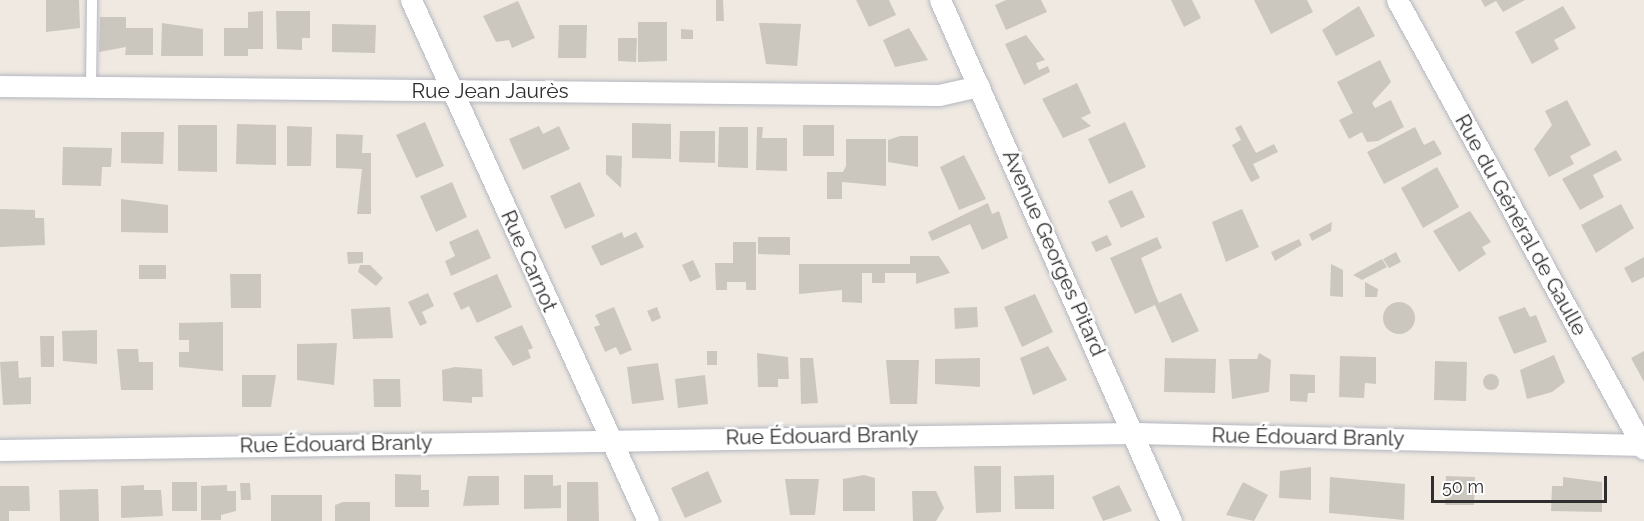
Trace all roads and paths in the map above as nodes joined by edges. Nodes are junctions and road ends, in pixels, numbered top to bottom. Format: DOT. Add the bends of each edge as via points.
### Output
graph roads {
  1 [pos="92,0"];
  2 [pos="411,0"];
  3 [pos="940,0"];
  4 [pos="1397,0"];
  5 [pos="0,86"];
  6 [pos="978,86"];
  7 [pos="91,87"];
  8 [pos="452,91"];
  9 [pos="1135,433"];
  10 [pos="610,439"];
  11 [pos="1643,446"];
  12 [pos="0,450"];
  13 [pos="1174,516"];
  14 [pos="648,521"];
  1 -- 7 [label="lane"];
  2 -- 8 [label="street, Rue Carnot"];
  3 -- 6 [label="street, Avenue Georges Pitard"];
  4 -- 11 [label="street, Rue du Général de Gaulle"];
  5 -- 7 [label="street, Rue Jean Jaurès"];
  6 -- 8 [label="street, Rue Jean Jaurès" via="939,95"];
  6 -- 9 [label="street, Avenue Georges Pitard"];
  7 -- 8 [label="street, Rue Jean Jaurès"];
  8 -- 10 [label="street, Rue Carnot"];
  9 -- 10 [label="street, Rue Édouard Branly"];
  9 -- 11 [label="street, Rue Édouard Branly"];
  9 -- 13 [label="street, Avenue Georges Pitard"];
  10 -- 12 [label="street, Rue Édouard Branly"];
  10 -- 14 [label="street, Rue Carnot"];
}
